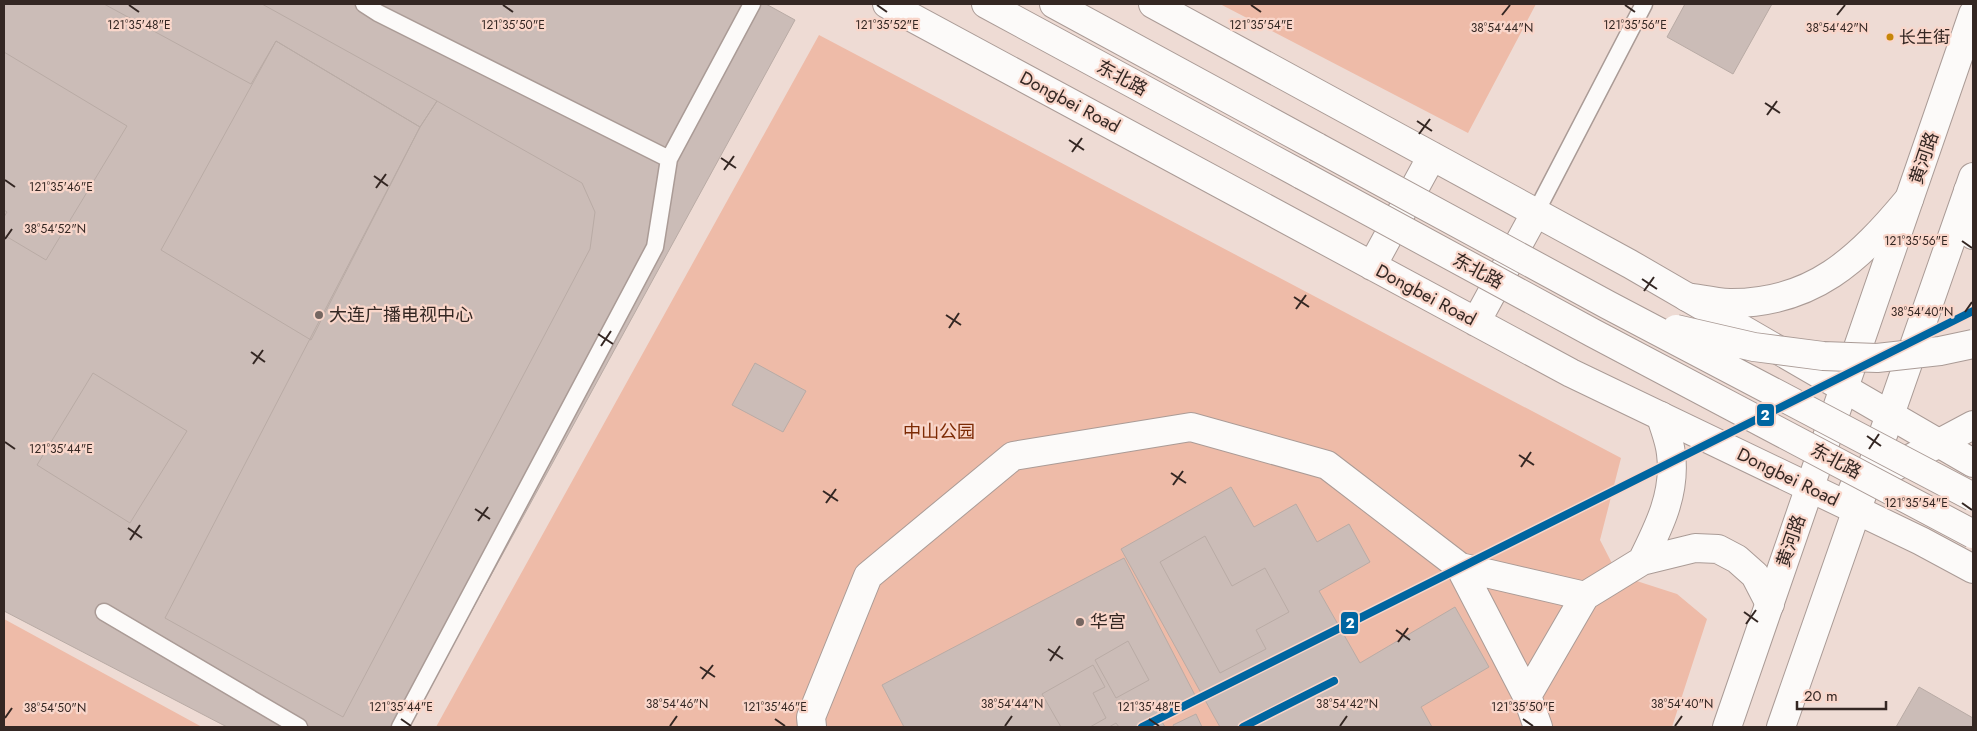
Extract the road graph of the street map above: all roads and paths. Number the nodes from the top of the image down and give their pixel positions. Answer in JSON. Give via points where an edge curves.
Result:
{"nodes":[{"id":1,"x":364,"y":4,"type":"edge"},
{"id":2,"x":752,"y":4,"type":"edge"},
{"id":3,"x":887,"y":4,"type":"edge"},
{"id":4,"x":986,"y":4,"type":"edge"},
{"id":5,"x":1054,"y":4,"type":"edge"},
{"id":6,"x":1153,"y":4,"type":"edge"},
{"id":7,"x":1644,"y":4,"type":"edge"},
{"id":8,"x":1973,"y":14,"type":"edge"},
{"id":9,"x":1432,"y":156,"type":"junction"},
{"id":10,"x":669,"y":160,"type":"junction"},
{"id":11,"x":1971,"y":184,"type":"edge"},
{"id":12,"x":1910,"y":198,"type":"junction"},
{"id":13,"x":1536,"y":212,"type":"junction"},
{"id":14,"x":1973,"y":235,"type":"edge"},
{"id":15,"x":1372,"y":266,"type":"junction"},
{"id":16,"x":1687,"y":298,"type":"junction"},
{"id":17,"x":1608,"y":305,"type":"junction"},
{"id":18,"x":1476,"y":322,"type":"junction"},
{"id":19,"x":1973,"y":344,"type":"edge"},
{"id":20,"x":1844,"y":388,"type":"junction"},
{"id":21,"x":1890,"y":415,"type":"junction"},
{"id":22,"x":1661,"y":416,"type":"junction"},
{"id":23,"x":1973,"y":425,"type":"edge"},
{"id":24,"x":1939,"y":443,"type":"junction"},
{"id":25,"x":1973,"y":463,"type":"edge"},
{"id":26,"x":1866,"y":482,"type":"junction"},
{"id":27,"x":1810,"y":488,"type":"junction"},
{"id":28,"x":1973,"y":497,"type":"edge"},
{"id":29,"x":1846,"y":505,"type":"junction"},
{"id":30,"x":1973,"y":534,"type":"edge"},
{"id":31,"x":1642,"y":561,"type":"junction"},
{"id":32,"x":1970,"y":561,"type":"edge"},
{"id":33,"x":1460,"y":567,"type":"junction"},
{"id":34,"x":1585,"y":596,"type":"junction"},
{"id":35,"x":1770,"y":604,"type":"junction"},
{"id":36,"x":104,"y":612,"type":"dead end"},
{"id":37,"x":1528,"y":696,"type":"junction"},
{"id":38,"x":299,"y":727,"type":"edge"},
{"id":39,"x":400,"y":727,"type":"edge"},
{"id":40,"x":812,"y":727,"type":"edge"},
{"id":41,"x":1538,"y":727,"type":"edge"},
{"id":42,"x":1727,"y":727,"type":"edge"},
{"id":43,"x":1781,"y":727,"type":"edge"}],
"edges":[{"from":1,"to":10,"type":"lane"},
{"from":2,"to":10,"type":"lane"},
{"from":3,"to":15,"type":"main road","name":"Dongbei Road"},
{"from":4,"to":30,"type":"main road","name":"东北路","bridge":true,"via":[[1592,333]]},
{"from":5,"to":17,"type":"main road","name":"东北路","bridge":true},
{"from":6,"to":9,"type":"main road"},
{"from":7,"to":13,"type":"lane"},
{"from":8,"to":12,"type":"main road","name":"黄河路"},
{"from":9,"to":13,"type":"main road"},
{"from":9,"to":15,"type":"main road"},
{"from":10,"to":39,"type":"lane","via":[[655,247]]},
{"from":11,"to":14,"type":"main road","via":[[1969,223]]},
{"from":11,"to":21,"type":"main road"},
{"from":12,"to":16,"type":"main road","via":[[1875,239],[1839,270],[1803,290],[1767,300],[1728,303]]},
{"from":12,"to":20,"type":"main road","name":"黄河路"},
{"from":13,"to":16,"type":"main road"},
{"from":13,"to":18,"type":"main road"},
{"from":15,"to":18,"type":"main road","name":"Dongbei Road"},
{"from":16,"to":20,"type":"main road"},
{"from":17,"to":19,"type":"main road","bridge":true,"via":[[1684,331],[1754,347],[1823,356],[1877,358]]},
{"from":17,"to":28,"type":"main road","name":"东北路","bridge":true},
{"from":18,"to":22,"type":"main road","name":"Dongbei Road"},
{"from":20,"to":21,"type":"main road"},
{"from":20,"to":27,"type":"main road","name":"黄河路"},
{"from":21,"to":24,"type":"main road"},
{"from":21,"to":26,"type":"main road"},
{"from":22,"to":27,"type":"main road","name":"Dongbei Road"},
{"from":22,"to":31,"type":"main road","via":[[1672,454],[1671,490],[1660,524]]},
{"from":23,"to":24,"type":"main road"},
{"from":24,"to":25,"type":"main road"},
{"from":24,"to":26,"type":"main road"},
{"from":26,"to":29,"type":"main road"},
{"from":27,"to":29,"type":"main road","name":"Dongbei Road"},
{"from":27,"to":35,"type":"main road","name":"黄河路"},
{"from":29,"to":32,"type":"main road","name":"Dongbei Road"},
{"from":29,"to":43,"type":"main road"},
{"from":31,"to":34,"type":"main road"},
{"from":31,"to":35,"type":"main road","via":[[1695,548],[1718,549],[1737,559],[1755,575]]},
{"from":33,"to":34,"type":"main road"},
{"from":33,"to":37,"type":"main road"},
{"from":33,"to":40,"type":"main road","via":[[1327,465],[1192,427],[1013,456],[868,576],[811,717]]},
{"from":34,"to":37,"type":"main road"},
{"from":35,"to":42,"type":"main road","name":"黄河路"},
{"from":36,"to":38,"type":"lane"},
{"from":37,"to":41,"type":"main road"}]}
